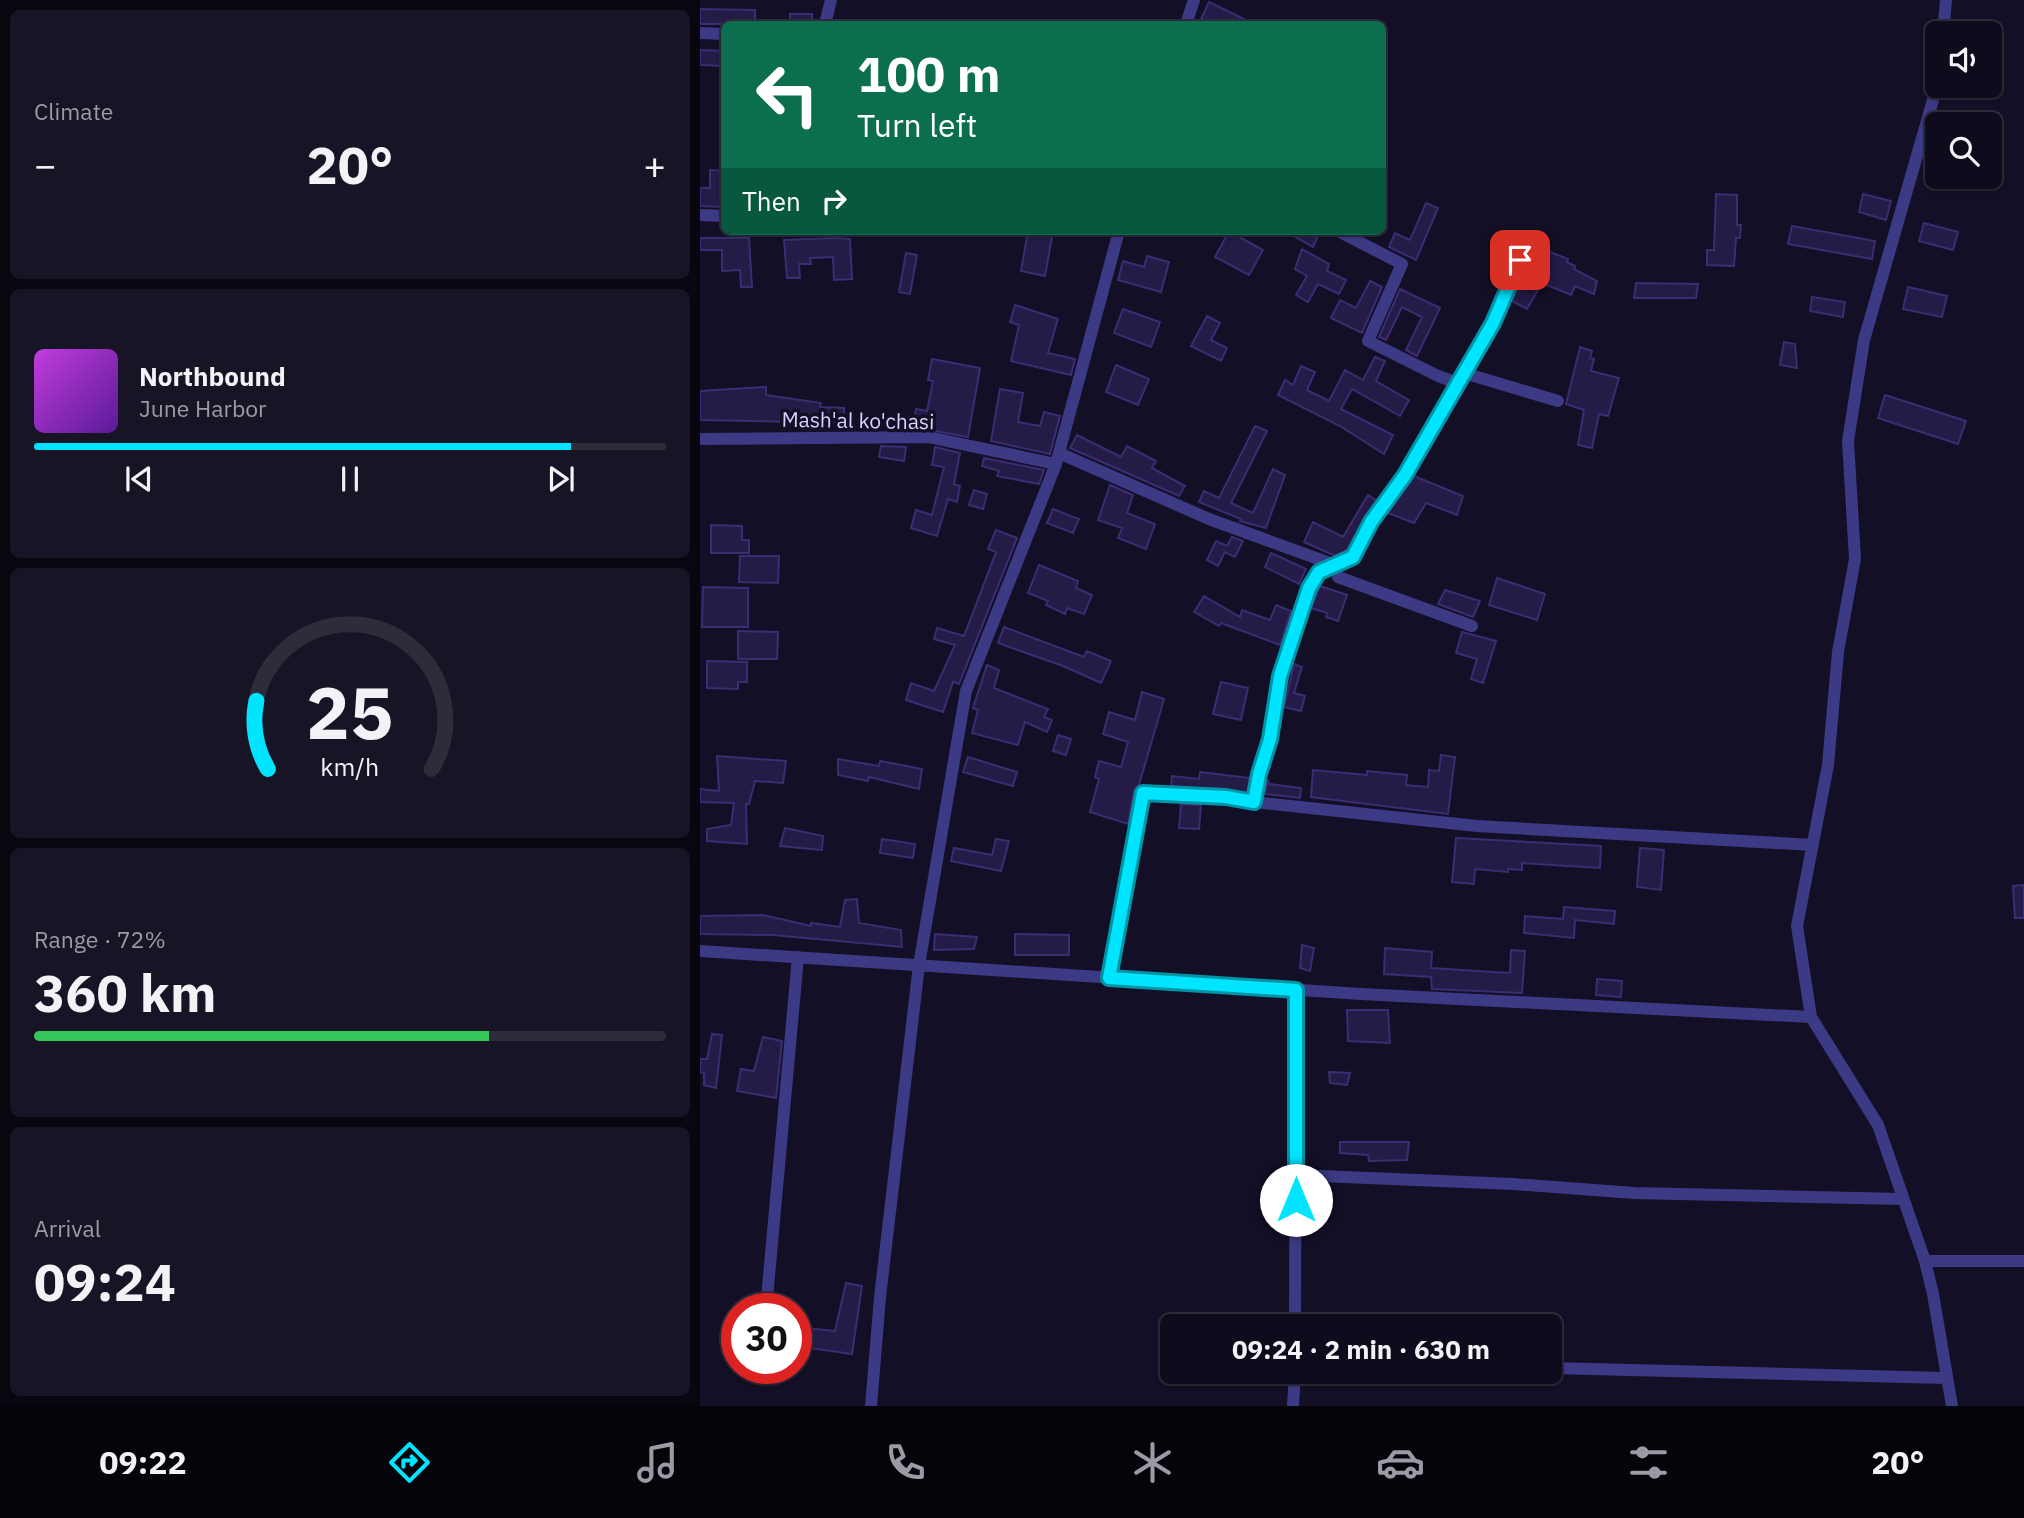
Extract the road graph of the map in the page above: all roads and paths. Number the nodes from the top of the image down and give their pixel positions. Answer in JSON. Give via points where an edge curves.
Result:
{"nodes":[{"id":1,"x":831,"y":0,"type":"edge"},
{"id":2,"x":1194,"y":0,"type":"edge"},
{"id":3,"x":1946,"y":0,"type":"edge"},
{"id":4,"x":826,"y":21,"type":"edge"},
{"id":5,"x":1187,"y":21,"type":"edge"},
{"id":6,"x":1944,"y":21,"type":"edge"},
{"id":7,"x":700,"y":33,"type":"edge"},
{"id":8,"x":721,"y":34,"type":"edge"},
{"id":9,"x":1934,"y":98,"type":"edge"},
{"id":10,"x":700,"y":215,"type":"edge"},
{"id":11,"x":721,"y":216,"type":"edge"},
{"id":12,"x":1118,"y":235,"type":"edge"},
{"id":13,"x":1346,"y":235,"type":"edge"},
{"id":14,"x":1520,"y":260,"type":"dead end"},
{"id":15,"x":1461,"y":378,"type":"junction"},
{"id":16,"x":1558,"y":401,"type":"dead end"},
{"id":17,"x":700,"y":439,"type":"edge"},
{"id":18,"x":1057,"y":458,"type":"junction"},
{"id":19,"x":1335,"y":565,"type":"junction"},
{"id":20,"x":1472,"y":626,"type":"dead end"},
{"id":21,"x":1254,"y":802,"type":"junction"},
{"id":22,"x":1813,"y":845,"type":"junction"},
{"id":23,"x":700,"y":951,"type":"edge"},
{"id":24,"x":798,"y":957,"type":"junction"},
{"id":25,"x":919,"y":965,"type":"junction"},
{"id":26,"x":1109,"y":978,"type":"junction"},
{"id":27,"x":1296,"y":990,"type":"junction"},
{"id":28,"x":1811,"y":1017,"type":"junction"},
{"id":29,"x":1296,"y":1175,"type":"junction"},
{"id":30,"x":1902,"y":1199,"type":"junction"},
{"id":31,"x":1925,"y":1261,"type":"junction"},
{"id":32,"x":2024,"y":1261,"type":"edge"},
{"id":33,"x":767,"y":1293,"type":"edge"},
{"id":34,"x":1295,"y":1314,"type":"edge"},
{"id":35,"x":1562,"y":1368,"type":"edge"},
{"id":36,"x":1947,"y":1378,"type":"junction"},
{"id":37,"x":1294,"y":1384,"type":"edge"},
{"id":38,"x":871,"y":1406,"type":"edge"},
{"id":39,"x":1293,"y":1406,"type":"edge"},
{"id":40,"x":1952,"y":1406,"type":"edge"}],
"edges":[{"from":1,"to":4,"type":"street"},
{"from":2,"to":5,"type":"street"},
{"from":3,"to":6,"type":"street"},
{"from":7,"to":8,"type":"street"},
{"from":9,"to":22,"type":"street","via":[[1864,340],[1848,441],[1855,559]]},
{"from":10,"to":11,"type":"street"},
{"from":12,"to":18,"type":"street"},
{"from":13,"to":15,"type":"street","via":[[1402,264],[1368,341],[1438,376]]},
{"from":14,"to":15,"type":"street","via":[[1493,323]]},
{"from":15,"to":16,"type":"street"},
{"from":15,"to":19,"type":"street","via":[[1353,557]]},
{"from":17,"to":18,"type":"street","name":"Mash'al ko'chasi","via":[[928,438]]},
{"from":18,"to":19,"type":"street","name":"Mash'al ko'chasi"},
{"from":18,"to":25,"type":"street","via":[[966,691]]},
{"from":19,"to":20,"type":"street","name":"Mash'al ko'chasi","via":[[1338,577]]},
{"from":19,"to":21,"type":"street","via":[[1319,572],[1309,588],[1290,640]]},
{"from":21,"to":22,"type":"street","via":[[1477,826]]},
{"from":21,"to":26,"type":"street","via":[[1143,793]]},
{"from":22,"to":28,"type":"street","via":[[1797,926]]},
{"from":23,"to":24,"type":"street"},
{"from":24,"to":25,"type":"street"},
{"from":24,"to":33,"type":"street"},
{"from":25,"to":26,"type":"street"},
{"from":25,"to":38,"type":"street"},
{"from":26,"to":27,"type":"street"},
{"from":27,"to":28,"type":"street"},
{"from":27,"to":29,"type":"street"},
{"from":28,"to":30,"type":"street","via":[[1878,1125]]},
{"from":29,"to":30,"type":"street","via":[[1634,1193]]},
{"from":29,"to":34,"type":"street"},
{"from":30,"to":31,"type":"street"},
{"from":31,"to":32,"type":"street"},
{"from":31,"to":36,"type":"street"},
{"from":35,"to":36,"type":"street"},
{"from":36,"to":40,"type":"street"},
{"from":37,"to":39,"type":"street"}]}
